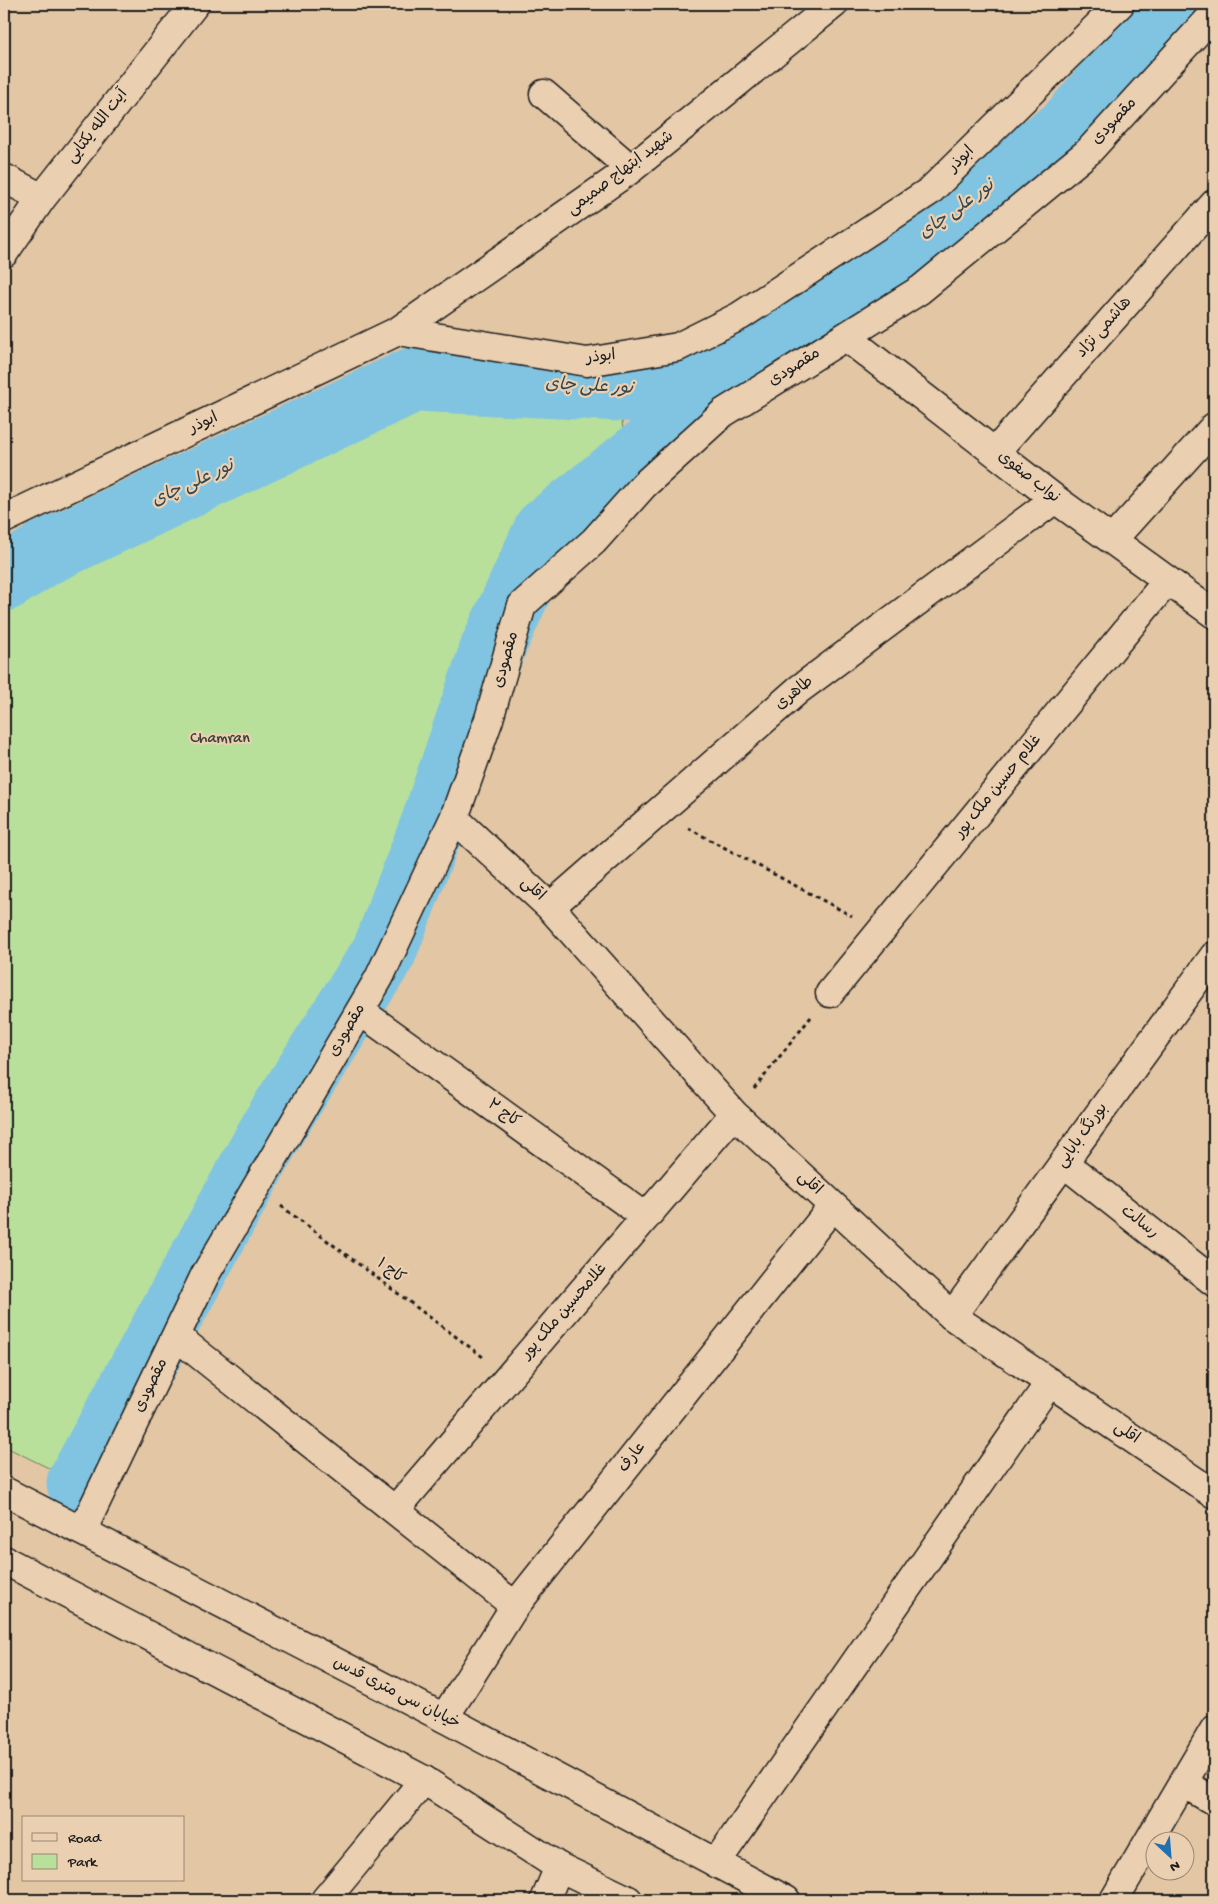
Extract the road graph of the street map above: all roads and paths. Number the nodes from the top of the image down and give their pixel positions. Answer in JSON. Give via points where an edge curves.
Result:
{"nodes":[{"id":1,"x":195,"y":4,"type":"edge"},
{"id":2,"x":834,"y":4,"type":"edge"},
{"id":3,"x":1120,"y":4,"type":"edge"},
{"id":4,"x":1214,"y":14,"type":"edge"},
{"id":5,"x":544,"y":94,"type":"dead end"},
{"id":6,"x":631,"y":169,"type":"junction"},
{"id":7,"x":4,"y":178,"type":"edge"},
{"id":8,"x":42,"y":198,"type":"junction"},
{"id":9,"x":1214,"y":204,"type":"edge"},
{"id":10,"x":4,"y":252,"type":"edge"},
{"id":11,"x":398,"y":332,"type":"junction"},
{"id":12,"x":846,"y":337,"type":"junction"},
{"id":13,"x":1214,"y":427,"type":"edge"},
{"id":14,"x":995,"y":452,"type":"junction"},
{"id":15,"x":1055,"y":499,"type":"junction"},
{"id":16,"x":4,"y":519,"type":"edge"},
{"id":17,"x":1113,"y":539,"type":"junction"},
{"id":18,"x":1167,"y":582,"type":"junction"},
{"id":19,"x":1214,"y":614,"type":"edge"},
{"id":20,"x":659,"y":812,"type":"junction"},
{"id":21,"x":454,"y":818,"type":"junction"},
{"id":22,"x":550,"y":907,"type":"junction"},
{"id":23,"x":881,"y":931,"type":"junction"},
{"id":24,"x":1214,"y":956,"type":"edge"},
{"id":25,"x":830,"y":993,"type":"joint"},
{"id":26,"x":360,"y":1011,"type":"junction"},
{"id":27,"x":734,"y":1114,"type":"junction"},
{"id":28,"x":1064,"y":1163,"type":"junction"},
{"id":29,"x":256,"y":1188,"type":"junction"},
{"id":30,"x":833,"y":1206,"type":"junction"},
{"id":31,"x":646,"y":1217,"type":"junction"},
{"id":32,"x":1214,"y":1282,"type":"edge"},
{"id":33,"x":952,"y":1316,"type":"junction"},
{"id":34,"x":176,"y":1336,"type":"junction"},
{"id":35,"x":509,"y":1376,"type":"junction"},
{"id":36,"x":1050,"y":1382,"type":"junction"},
{"id":37,"x":4,"y":1490,"type":"edge"},
{"id":38,"x":1214,"y":1494,"type":"edge"},
{"id":39,"x":395,"y":1510,"type":"junction"},
{"id":40,"x":82,"y":1531,"type":"junction"},
{"id":41,"x":4,"y":1560,"type":"edge"},
{"id":42,"x":515,"y":1606,"type":"junction"},
{"id":43,"x":444,"y":1718,"type":"junction"},
{"id":44,"x":1214,"y":1730,"type":"edge"},
{"id":45,"x":424,"y":1780,"type":"junction"},
{"id":46,"x":1183,"y":1783,"type":"junction"},
{"id":47,"x":1214,"y":1801,"type":"edge"},
{"id":48,"x":716,"y":1863,"type":"junction"},
{"id":49,"x":559,"y":1867,"type":"junction"},
{"id":50,"x":325,"y":1900,"type":"edge"},
{"id":51,"x":545,"y":1900,"type":"edge"},
{"id":52,"x":628,"y":1900,"type":"edge"},
{"id":53,"x":786,"y":1900,"type":"edge"},
{"id":54,"x":1114,"y":1900,"type":"edge"}],
"edges":[{"from":1,"to":8,"type":"street","name":"آیت الله یکتایی"},
{"from":2,"to":6,"type":"street","name":"شهید ابتهاج صمیمی"},
{"from":3,"to":11,"type":"street","name":"ابوذر","via":[[930,191],[740,316],[678,347],[587,362]]},
{"from":4,"to":12,"type":"street","name":"مقصودی","via":[[1088,152],[920,290]]},
{"from":5,"to":6,"type":"street"},
{"from":6,"to":11,"type":"street","name":"شهید ابتهاج صمیمی"},
{"from":7,"to":8,"type":"street"},
{"from":8,"to":10,"type":"street","name":"آیت الله یکتایی"},
{"from":9,"to":14,"type":"street","name":"هاشمی نژاد"},
{"from":11,"to":16,"type":"street","name":"ابوذر"},
{"from":12,"to":14,"type":"street","name":"نواب صفوی"},
{"from":12,"to":21,"type":"street","name":"مقصودی","via":[[723,413],[644,485],[594,541],[522,605],[489,719]]},
{"from":13,"to":17,"type":"street"},
{"from":14,"to":15,"type":"street","name":"نواب صفوی"},
{"from":15,"to":17,"type":"street","name":"نواب صفوی"},
{"from":15,"to":20,"type":"street","name":"طاهری","via":[[798,690]]},
{"from":17,"to":18,"type":"street","name":"نواب صفوی"},
{"from":18,"to":19,"type":"street","name":"نواب صفوی"},
{"from":18,"to":23,"type":"street","name":"غلام حسین ملک پور"},
{"from":20,"to":22,"type":"street","name":"طاهری"},
{"from":20,"to":23,"type":"path"},
{"from":21,"to":22,"type":"street","name":"اقلی"},
{"from":21,"to":26,"type":"street","name":"مقصودی","via":[[379,978]]},
{"from":22,"to":27,"type":"street","name":"اقلی"},
{"from":23,"to":25,"type":"street","name":"غلام حسین ملک پور"},
{"from":24,"to":28,"type":"street","name":"بورنگ بابایی"},
{"from":25,"to":27,"type":"path"},
{"from":26,"to":29,"type":"street","name":"مقصودی"},
{"from":26,"to":31,"type":"street","name":"کاج ۲"},
{"from":27,"to":30,"type":"street","name":"اقلی"},
{"from":27,"to":31,"type":"street","name":"غلامحسین ملک پور"},
{"from":28,"to":32,"type":"street","name":"رسالت"},
{"from":28,"to":33,"type":"street","name":"بورنگ بابایی"},
{"from":29,"to":34,"type":"street","name":"مقصودی","via":[[205,1275]]},
{"from":29,"to":35,"type":"path","name":"کاج ۱"},
{"from":30,"to":33,"type":"street","name":"اقلی"},
{"from":30,"to":42,"type":"street","name":"عارف"},
{"from":31,"to":35,"type":"street","name":"غلامحسین ملک پور"},
{"from":33,"to":36,"type":"street","name":"اقلی"},
{"from":34,"to":39,"type":"street"},
{"from":34,"to":40,"type":"street","name":"مقصودی"},
{"from":35,"to":39,"type":"street","name":"غلامحسین ملک پور"},
{"from":36,"to":38,"type":"street","name":"اقلی"},
{"from":36,"to":48,"type":"street"},
{"from":37,"to":40,"type":"street","name":"خیابان سی متری قدس"},
{"from":39,"to":42,"type":"street"},
{"from":40,"to":43,"type":"street","name":"خیابان سی متری قدس"},
{"from":41,"to":45,"type":"street"},
{"from":42,"to":43,"type":"street","name":"عارف"},
{"from":43,"to":48,"type":"street","name":"خیابان سی متری قدس"},
{"from":44,"to":46,"type":"street"},
{"from":45,"to":49,"type":"street"},
{"from":45,"to":50,"type":"street"},
{"from":46,"to":47,"type":"street"},
{"from":46,"to":54,"type":"street"},
{"from":48,"to":53,"type":"street","name":"خیابان سی متری قدس"},
{"from":49,"to":51,"type":"street"},
{"from":49,"to":52,"type":"street"}]}
